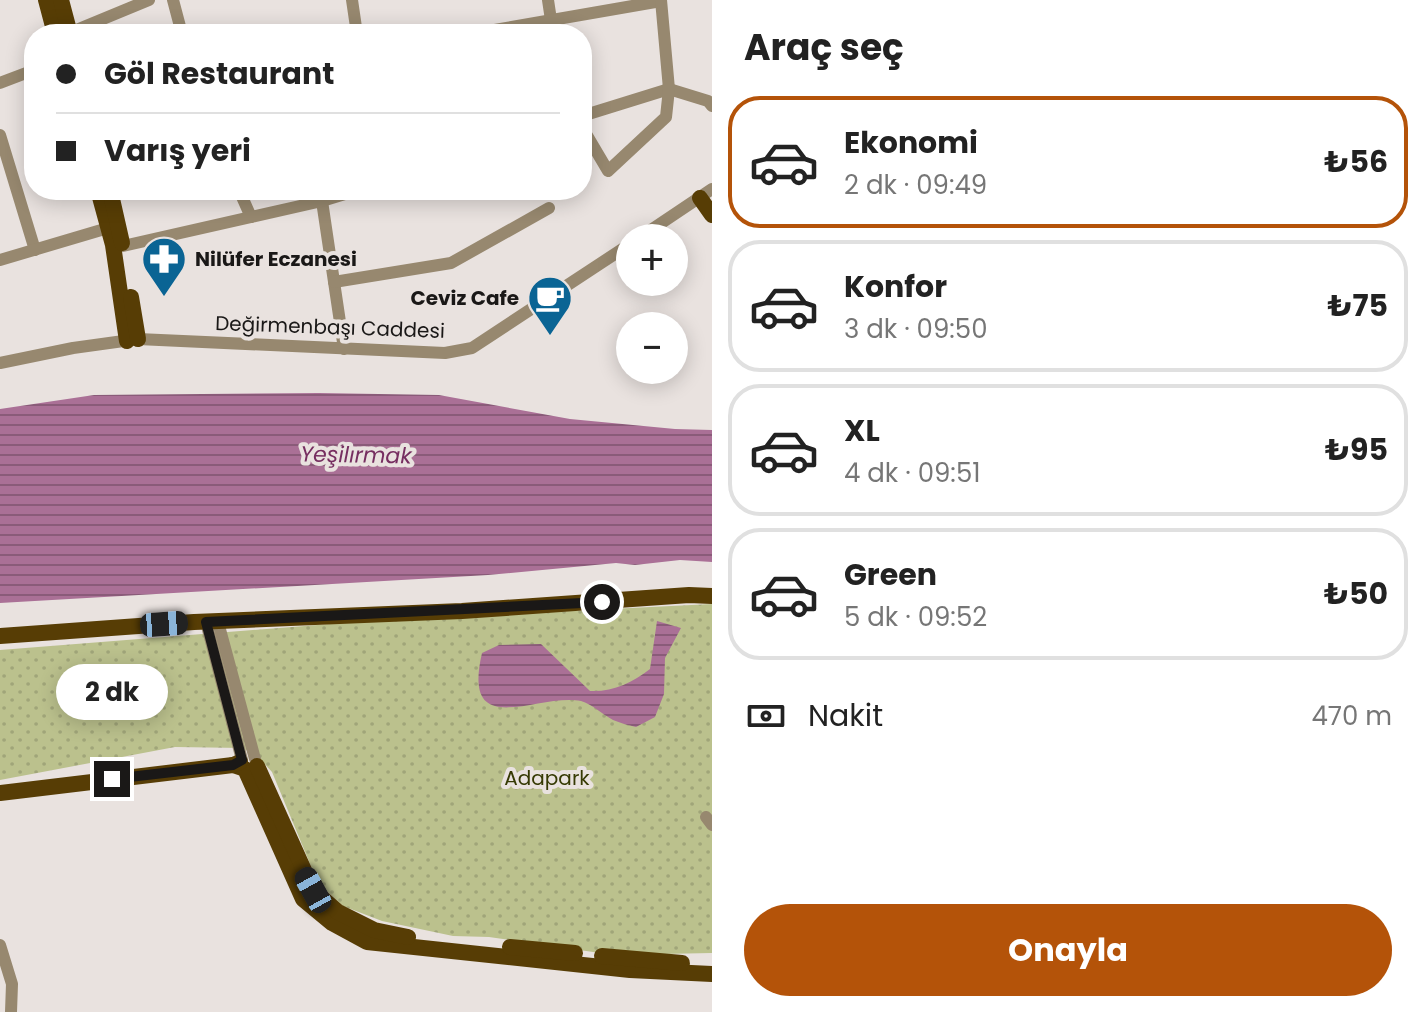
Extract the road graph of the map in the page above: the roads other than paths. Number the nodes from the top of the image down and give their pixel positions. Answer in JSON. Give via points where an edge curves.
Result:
{"nodes":[{"id":1,"x":46,"y":0,"type":"edge"},
{"id":2,"x":61,"y":0,"type":"edge"},
{"id":3,"x":149,"y":0,"type":"edge"},
{"id":4,"x":173,"y":0,"type":"edge"},
{"id":5,"x":352,"y":0,"type":"edge"},
{"id":6,"x":548,"y":0,"type":"edge"},
{"id":7,"x":661,"y":0,"type":"edge"},
{"id":8,"x":59,"y":24,"type":"edge"},
{"id":9,"x":64,"y":24,"type":"edge"},
{"id":10,"x":90,"y":24,"type":"edge"},
{"id":11,"x":179,"y":24,"type":"edge"},
{"id":12,"x":356,"y":24,"type":"edge"},
{"id":13,"x":548,"y":24,"type":"edge"},
{"id":14,"x":553,"y":24,"type":"edge"},
{"id":15,"x":24,"y":74,"type":"edge"},
{"id":16,"x":0,"y":83,"type":"edge"},
{"id":17,"x":669,"y":89,"type":"junction"},
{"id":18,"x":712,"y":106,"type":"edge"},
{"id":19,"x":592,"y":113,"type":"edge"},
{"id":20,"x":0,"y":135,"type":"edge"},
{"id":21,"x":592,"y":144,"type":"edge"},
{"id":22,"x":5,"y":172,"type":"edge"},
{"id":23,"x":706,"y":194,"type":"edge"},
{"id":24,"x":101,"y":200,"type":"edge"},
{"id":25,"x":112,"y":200,"type":"edge"},
{"id":26,"x":243,"y":200,"type":"edge"},
{"id":27,"x":325,"y":200,"type":"edge"},
{"id":28,"x":322,"y":201,"type":"junction"},
{"id":29,"x":549,"y":208,"type":"dead end"},
{"id":30,"x":712,"y":215,"type":"edge"},
{"id":31,"x":251,"y":217,"type":"junction"},
{"id":32,"x":660,"y":224,"type":"edge"},
{"id":33,"x":108,"y":228,"type":"junction"},
{"id":34,"x":123,"y":246,"type":"junction"},
{"id":35,"x":35,"y":250,"type":"junction"},
{"id":36,"x":616,"y":253,"type":"edge"},
{"id":37,"x":0,"y":260,"type":"edge"},
{"id":38,"x":334,"y":282,"type":"junction"},
{"id":39,"x":132,"y":340,"type":"junction"},
{"id":40,"x":344,"y":349,"type":"junction"},
{"id":41,"x":0,"y":363,"type":"edge"},
{"id":42,"x":712,"y":596,"type":"edge"},
{"id":43,"x":212,"y":622,"type":"junction"},
{"id":44,"x":0,"y":636,"type":"edge"},
{"id":45,"x":246,"y":764,"type":"junction"},
{"id":46,"x":0,"y":793,"type":"edge"},
{"id":47,"x":0,"y":945,"type":"edge"},
{"id":48,"x":712,"y":964,"type":"edge"},
{"id":49,"x":637,"y":965,"type":"junction"},
{"id":50,"x":712,"y":974,"type":"edge"},
{"id":51,"x":11,"y":1012,"type":"edge"}],
"edges":[{"from":1,"to":8,"type":"main road"},
{"from":2,"to":9,"type":"main road"},
{"from":3,"to":10,"type":"street"},
{"from":4,"to":11,"type":"street"},
{"from":5,"to":12,"type":"street"},
{"from":6,"to":13,"type":"street"},
{"from":7,"to":14,"type":"street"},
{"from":7,"to":17,"type":"street"},
{"from":15,"to":16,"type":"street"},
{"from":17,"to":18,"type":"street"},
{"from":17,"to":19,"type":"street"},
{"from":17,"to":21,"type":"street","via":[[666,117],[608,171]]},
{"from":20,"to":22,"type":"street"},
{"from":22,"to":35,"type":"street"},
{"from":23,"to":30,"type":"main road"},
{"from":23,"to":32,"type":"street"},
{"from":24,"to":33,"type":"main road"},
{"from":25,"to":34,"type":"main road"},
{"from":26,"to":31,"type":"street"},
{"from":27,"to":28,"type":"street"},
{"from":28,"to":31,"type":"street"},
{"from":28,"to":38,"type":"street"},
{"from":29,"to":38,"type":"street","via":[[451,263]]},
{"from":31,"to":34,"type":"street"},
{"from":33,"to":35,"type":"street"},
{"from":33,"to":39,"type":"main road"},
{"from":34,"to":39,"type":"main road"},
{"from":35,"to":37,"type":"street"},
{"from":36,"to":40,"type":"street","name":"Değirmenbaşı Caddesi","via":[[472,348],[445,353]]},
{"from":38,"to":40,"type":"street"},
{"from":39,"to":40,"type":"street","name":"Değirmenbaşı Caddesi"},
{"from":39,"to":41,"type":"street","name":"Değirmenbaşı Caddesi"},
{"from":42,"to":43,"type":"main road"},
{"from":43,"to":44,"type":"main road"},
{"from":43,"to":45,"type":"street"},
{"from":45,"to":46,"type":"main road"},
{"from":45,"to":49,"type":"main road","via":[[313,890],[338,912],[374,930],[430,942],[533,949]]},
{"from":47,"to":51,"type":"street","via":[[12,984]]},
{"from":48,"to":49,"type":"main road"},
{"from":49,"to":50,"type":"main road"}]}
